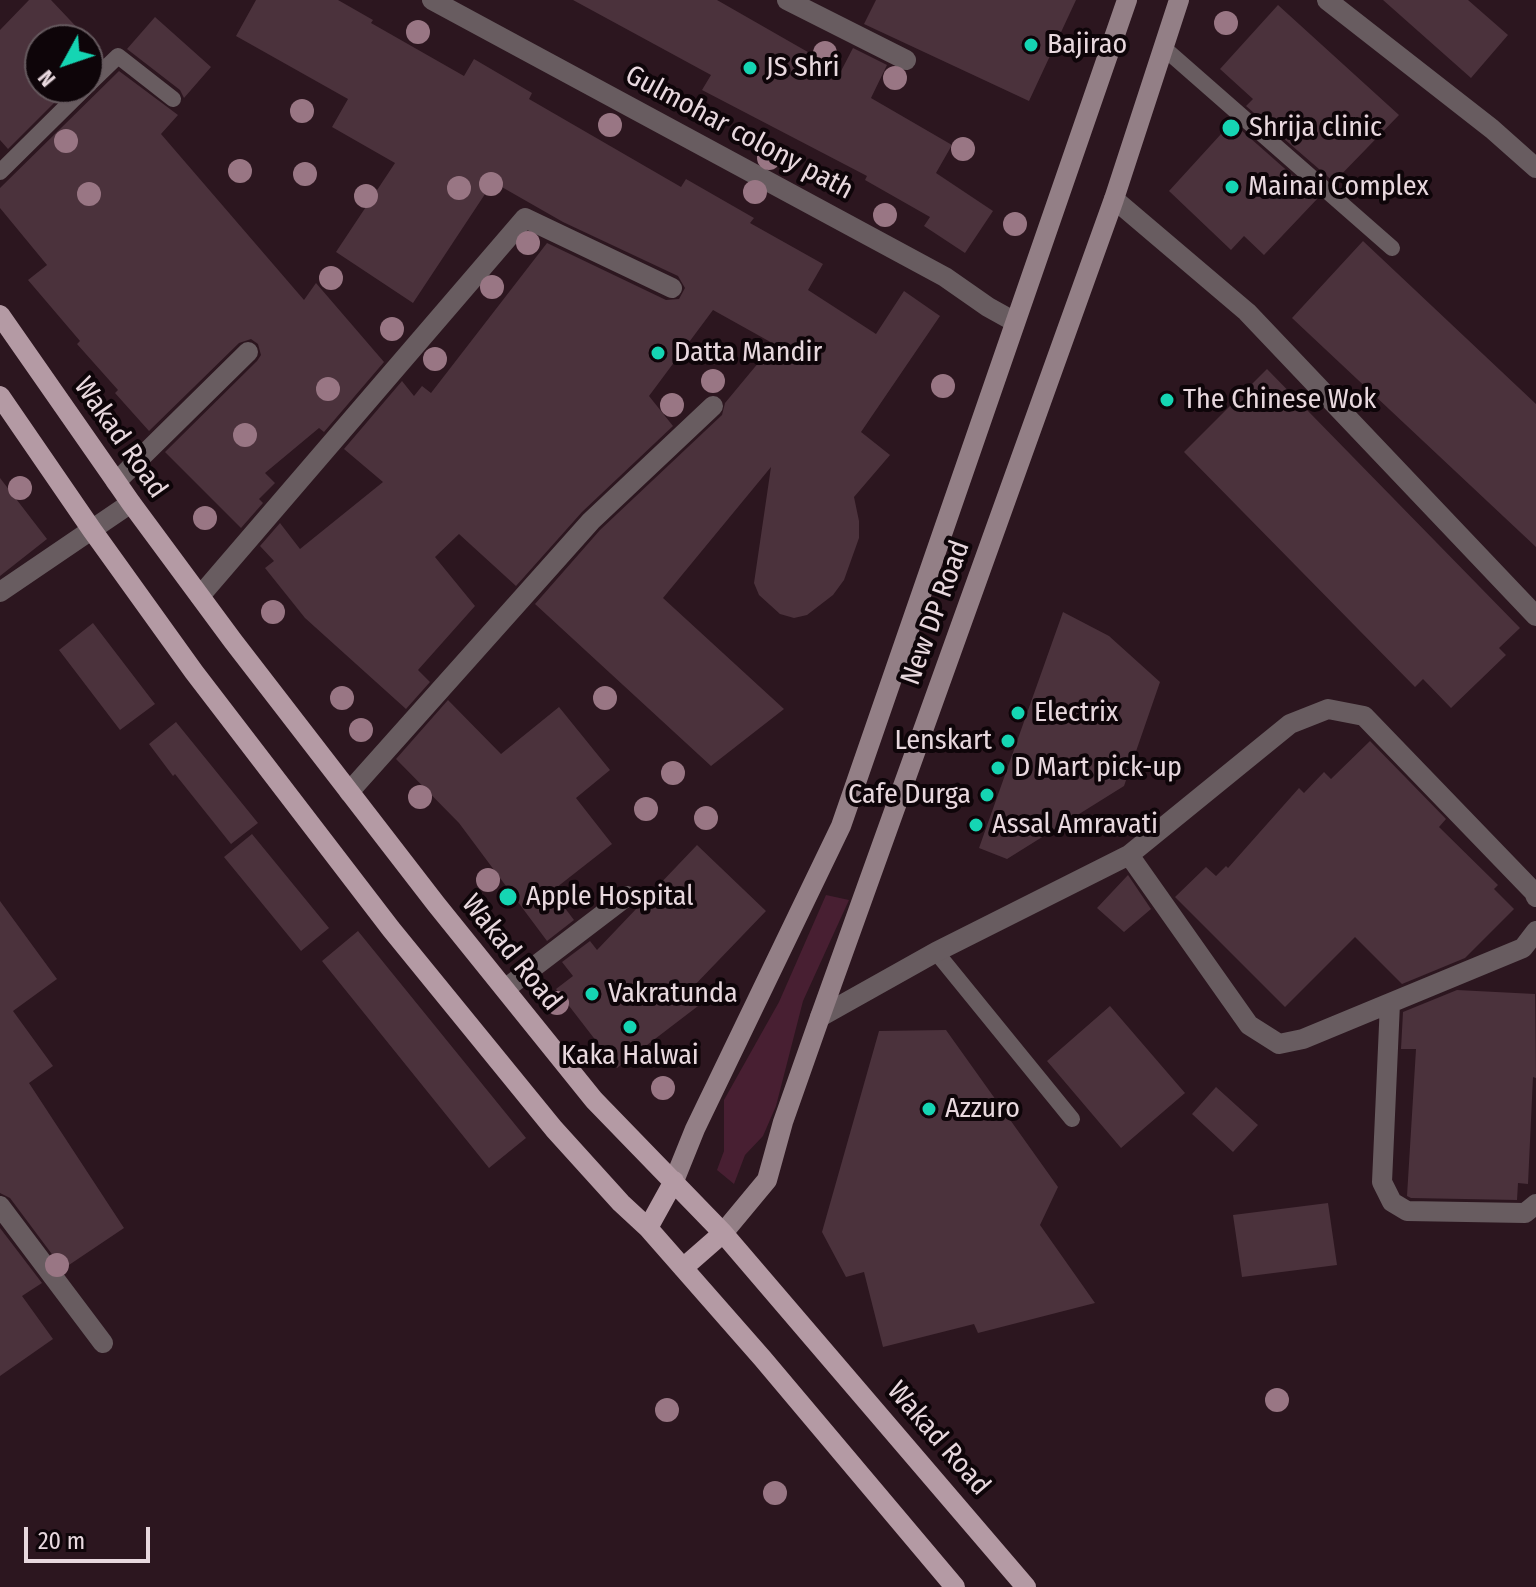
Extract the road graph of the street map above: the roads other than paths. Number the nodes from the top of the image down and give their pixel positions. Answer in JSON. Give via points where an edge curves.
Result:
{"nodes":[{"id":1,"x":432,"y":0,"type":"edge"},
{"id":2,"x":787,"y":0,"type":"edge"},
{"id":3,"x":1179,"y":0,"type":"edge"},
{"id":4,"x":1327,"y":0,"type":"edge"},
{"id":5,"x":1123,"y":2,"type":"edge"},
{"id":6,"x":460,"y":7,"type":"edge"},
{"id":7,"x":1165,"y":49,"type":"junction"},
{"id":8,"x":906,"y":60,"type":"dead end"},
{"id":9,"x":104,"y":69,"type":"edge"},
{"id":10,"x":173,"y":99,"type":"dead end"},
{"id":11,"x":68,"y":104,"type":"edge"},
{"id":12,"x":1536,"y":168,"type":"edge"},
{"id":13,"x":0,"y":172,"type":"edge"},
{"id":14,"x":1114,"y":199,"type":"junction"},
{"id":15,"x":1392,"y":248,"type":"dead end"},
{"id":16,"x":672,"y":288,"type":"dead end"},
{"id":17,"x":0,"y":315,"type":"edge"},
{"id":18,"x":1015,"y":322,"type":"junction"},
{"id":19,"x":248,"y":352,"type":"dead end"},
{"id":20,"x":0,"y":396,"type":"edge"},
{"id":21,"x":713,"y":406,"type":"dead end"},
{"id":22,"x":116,"y":482,"type":"junction"},
{"id":23,"x":131,"y":503,"type":"junction"},
{"id":24,"x":92,"y":530,"type":"junction"},
{"id":25,"x":0,"y":592,"type":"edge"},
{"id":26,"x":200,"y":596,"type":"junction"},
{"id":27,"x":1536,"y":616,"type":"edge"},
{"id":28,"x":349,"y":792,"type":"junction"},
{"id":29,"x":1129,"y":855,"type":"junction"},
{"id":30,"x":627,"y":896,"type":"dead end"},
{"id":31,"x":1536,"y":897,"type":"edge"},
{"id":32,"x":1536,"y":931,"type":"edge"},
{"id":33,"x":936,"y":952,"type":"junction"},
{"id":34,"x":505,"y":989,"type":"junction"},
{"id":35,"x":1390,"y":1003,"type":"junction"},
{"id":36,"x":820,"y":1017,"type":"junction"},
{"id":37,"x":1072,"y":1119,"type":"dead end"},
{"id":38,"x":674,"y":1181,"type":"junction"},
{"id":39,"x":1536,"y":1204,"type":"edge"},
{"id":40,"x":0,"y":1206,"type":"edge"},
{"id":41,"x":648,"y":1228,"type":"junction"},
{"id":42,"x":723,"y":1233,"type":"junction"},
{"id":43,"x":683,"y":1268,"type":"junction"},
{"id":44,"x":103,"y":1343,"type":"dead end"},
{"id":45,"x":955,"y":1587,"type":"edge"},
{"id":46,"x":1026,"y":1587,"type":"edge"}],
"edges":[{"from":1,"to":6,"type":"street","name":"Gulmohar colony path"},
{"from":2,"to":8,"type":"street"},
{"from":3,"to":7,"type":"main road","name":"New DP Road"},
{"from":4,"to":12,"type":"street"},
{"from":5,"to":18,"type":"main road","name":"New DP Road"},
{"from":6,"to":18,"type":"street","name":"Gulmohar colony path","via":[[945,277]]},
{"from":7,"to":14,"type":"main road","name":"New DP Road"},
{"from":7,"to":15,"type":"lane"},
{"from":9,"to":10,"type":"lane","via":[[118,56]]},
{"from":11,"to":13,"type":"lane"},
{"from":14,"to":27,"type":"street","via":[[1247,312]]},
{"from":14,"to":36,"type":"main road","name":"New DP Road"},
{"from":16,"to":26,"type":"street","via":[[525,218]]},
{"from":17,"to":22,"type":"main road","name":"Wakad Road"},
{"from":18,"to":38,"type":"main road","name":"New DP Road","via":[[841,826]]},
{"from":19,"to":22,"type":"street"},
{"from":20,"to":24,"type":"main road"},
{"from":21,"to":28,"type":"street","via":[[591,521]]},
{"from":22,"to":23,"type":"main road","name":"Wakad Road"},
{"from":23,"to":24,"type":"street"},
{"from":23,"to":26,"type":"main road","name":"Wakad Road"},
{"from":24,"to":25,"type":"street"},
{"from":24,"to":41,"type":"main road","via":[[391,929],[554,1129]]},
{"from":26,"to":28,"type":"main road","name":"Wakad Road"},
{"from":28,"to":34,"type":"main road","name":"Wakad Road"},
{"from":29,"to":31,"type":"street","via":[[1290,724],[1328,709],[1364,716]]},
{"from":29,"to":33,"type":"street"},
{"from":29,"to":35,"type":"street","via":[[1249,1025],[1279,1044]]},
{"from":30,"to":34,"type":"street"},
{"from":32,"to":35,"type":"street","via":[[1523,948]]},
{"from":33,"to":36,"type":"street"},
{"from":33,"to":37,"type":"lane"},
{"from":34,"to":38,"type":"main road","name":"Wakad Road","via":[[594,1100]]},
{"from":35,"to":39,"type":"street","via":[[1382,1182],[1392,1202],[1407,1211],[1525,1213]]},
{"from":36,"to":42,"type":"main road","name":"New DP Road","via":[[767,1180]]},
{"from":38,"to":41,"type":"main road"},
{"from":38,"to":42,"type":"main road","name":"Wakad Road"},
{"from":40,"to":44,"type":"street"},
{"from":41,"to":43,"type":"main road"},
{"from":42,"to":43,"type":"main road"},
{"from":42,"to":46,"type":"main road","name":"Wakad Road"},
{"from":43,"to":45,"type":"main road"}]}
